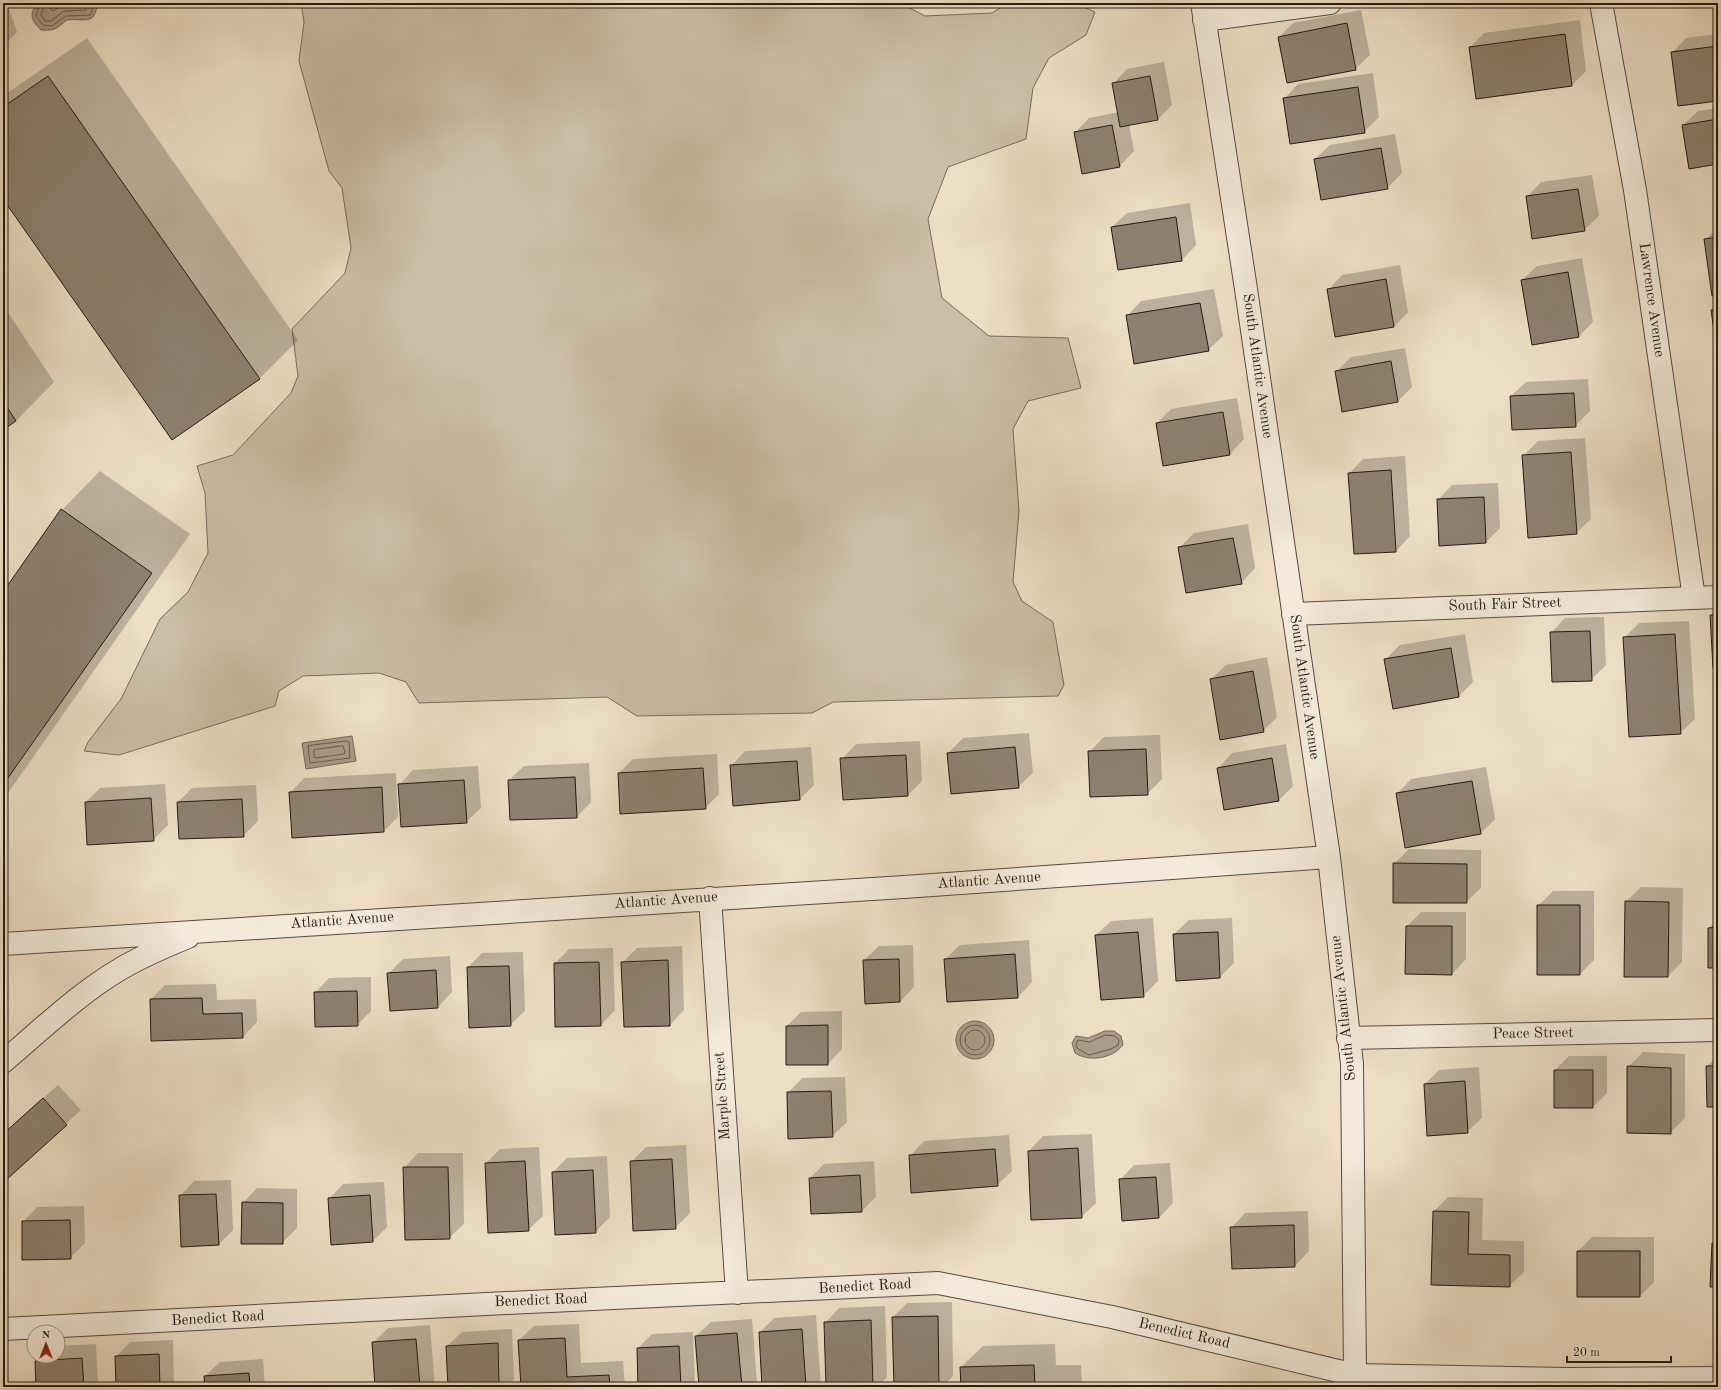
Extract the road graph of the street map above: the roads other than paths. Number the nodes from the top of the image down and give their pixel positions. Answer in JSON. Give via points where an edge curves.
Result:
{"nodes":[{"id":1,"x":1330,"y":3,"type":"edge"},
{"id":2,"x":1601,"y":3,"type":"edge"},
{"id":3,"x":1203,"y":11,"type":"edge"},
{"id":4,"x":1718,"y":597,"type":"edge"},
{"id":5,"x":1694,"y":598,"type":"junction"},
{"id":6,"x":1293,"y":614,"type":"junction"},
{"id":7,"x":1329,"y":857,"type":"junction"},
{"id":8,"x":710,"y":898,"type":"junction"},
{"id":9,"x":210,"y":929,"type":"junction"},
{"id":10,"x":3,"y":944,"type":"edge"},
{"id":11,"x":1718,"y":1030,"type":"edge"},
{"id":12,"x":1348,"y":1038,"type":"junction"},
{"id":13,"x":3,"y":1062,"type":"edge"},
{"id":14,"x":737,"y":1293,"type":"junction"},
{"id":15,"x":3,"y":1329,"type":"edge"},
{"id":16,"x":1355,"y":1375,"type":"junction"},
{"id":17,"x":1718,"y":1378,"type":"edge"}],
"edges":[{"from":1,"to":3,"type":"street"},
{"from":2,"to":5,"type":"street","name":"Lawrence Avenue","via":[[1635,190]]},
{"from":3,"to":6,"type":"street","name":"South Atlantic Avenue"},
{"from":4,"to":5,"type":"street","name":"South Fair Street"},
{"from":5,"to":6,"type":"street","name":"South Fair Street"},
{"from":6,"to":7,"type":"street","name":"South Atlantic Avenue"},
{"from":7,"to":8,"type":"street","name":"Atlantic Avenue"},
{"from":7,"to":12,"type":"street","name":"South Atlantic Avenue"},
{"from":8,"to":9,"type":"street","name":"Atlantic Avenue"},
{"from":8,"to":14,"type":"street","name":"Marple Street"},
{"from":9,"to":10,"type":"street","name":"Atlantic Avenue"},
{"from":9,"to":13,"type":"street","via":[[121,968],[72,1004]]},
{"from":11,"to":12,"type":"street","name":"Peace Street"},
{"from":12,"to":16,"type":"street","name":"South Atlantic Avenue","via":[[1352,1064]]},
{"from":14,"to":15,"type":"street","name":"Benedict Road"},
{"from":14,"to":16,"type":"street","name":"Benedict Road","via":[[938,1283],[1112,1317]]},
{"from":16,"to":17,"type":"street","name":"Benedict Road","via":[[1569,1379]]}]}
